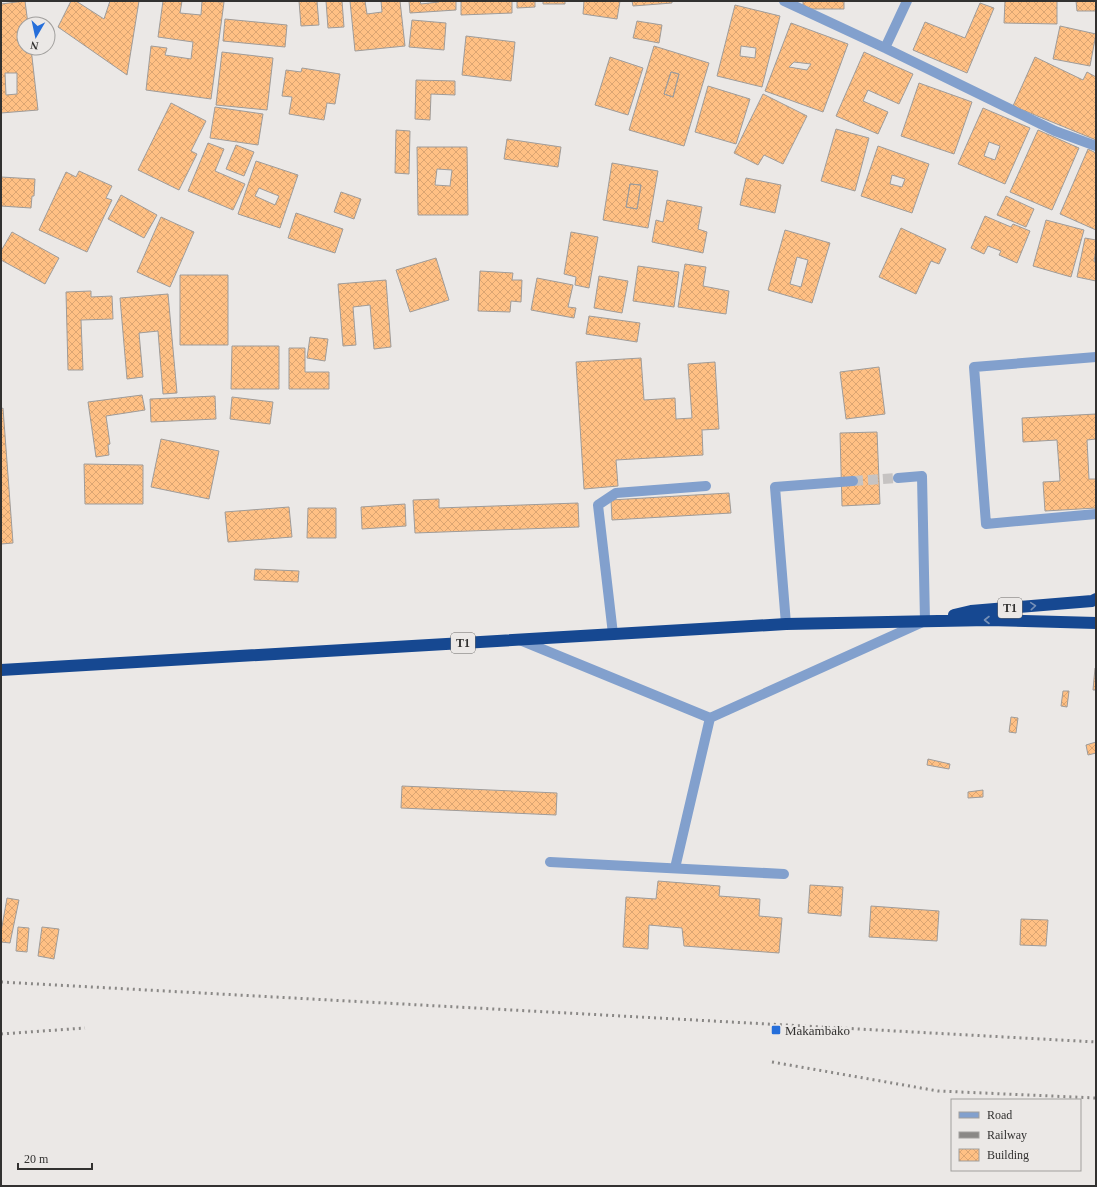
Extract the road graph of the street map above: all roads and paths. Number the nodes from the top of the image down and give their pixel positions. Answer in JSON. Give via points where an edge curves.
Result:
{"nodes":[{"id":1,"x":784,"y":1,"type":"edge"},
{"id":2,"x":906,"y":1,"type":"edge"},
{"id":3,"x":885,"y":48,"type":"junction"},
{"id":4,"x":1096,"y":146,"type":"edge"},
{"id":5,"x":1096,"y":357,"type":"edge"},
{"id":6,"x":898,"y":478,"type":"tunnel mouth"},
{"id":7,"x":853,"y":481,"type":"tunnel mouth"},
{"id":8,"x":706,"y":486,"type":"dead end"},
{"id":9,"x":1096,"y":514,"type":"edge"},
{"id":10,"x":1096,"y":599,"type":"edge"},
{"id":11,"x":925,"y":621,"type":"junction"},
{"id":12,"x":1096,"y":623,"type":"edge"},
{"id":13,"x":786,"y":624,"type":"junction"},
{"id":14,"x":613,"y":634,"type":"junction"},
{"id":15,"x":519,"y":639,"type":"junction"},
{"id":16,"x":1,"y":670,"type":"edge"},
{"id":17,"x":710,"y":718,"type":"junction"},
{"id":18,"x":550,"y":862,"type":"dead end"},
{"id":19,"x":675,"y":868,"type":"junction"},
{"id":20,"x":784,"y":874,"type":"dead end"}],
"edges":[{"from":1,"to":3,"type":"street"},
{"from":2,"to":3,"type":"street"},
{"from":3,"to":4,"type":"street","via":[[1055,131]]},
{"from":5,"to":9,"type":"street","via":[[974,367],[986,524]]},
{"from":6,"to":11,"type":"street","via":[[922,476]]},
{"from":7,"to":13,"type":"street","via":[[775,487]]},
{"from":8,"to":14,"type":"street","via":[[616,493],[598,505]]},
{"from":11,"to":10,"type":"highway","number":"T1","one_way":true,"via":[[971,611]]},
{"from":12,"to":11,"type":"highway","number":"T1","one_way":true},
{"from":11,"to":13,"type":"highway","number":"T1"},
{"from":11,"to":17,"type":"street"},
{"from":13,"to":14,"type":"highway","number":"T1"},
{"from":14,"to":15,"type":"highway","number":"T1"},
{"from":15,"to":16,"type":"highway","number":"T1"},
{"from":15,"to":17,"type":"street"},
{"from":17,"to":19,"type":"street"},
{"from":18,"to":19,"type":"street"},
{"from":19,"to":20,"type":"street"}]}
